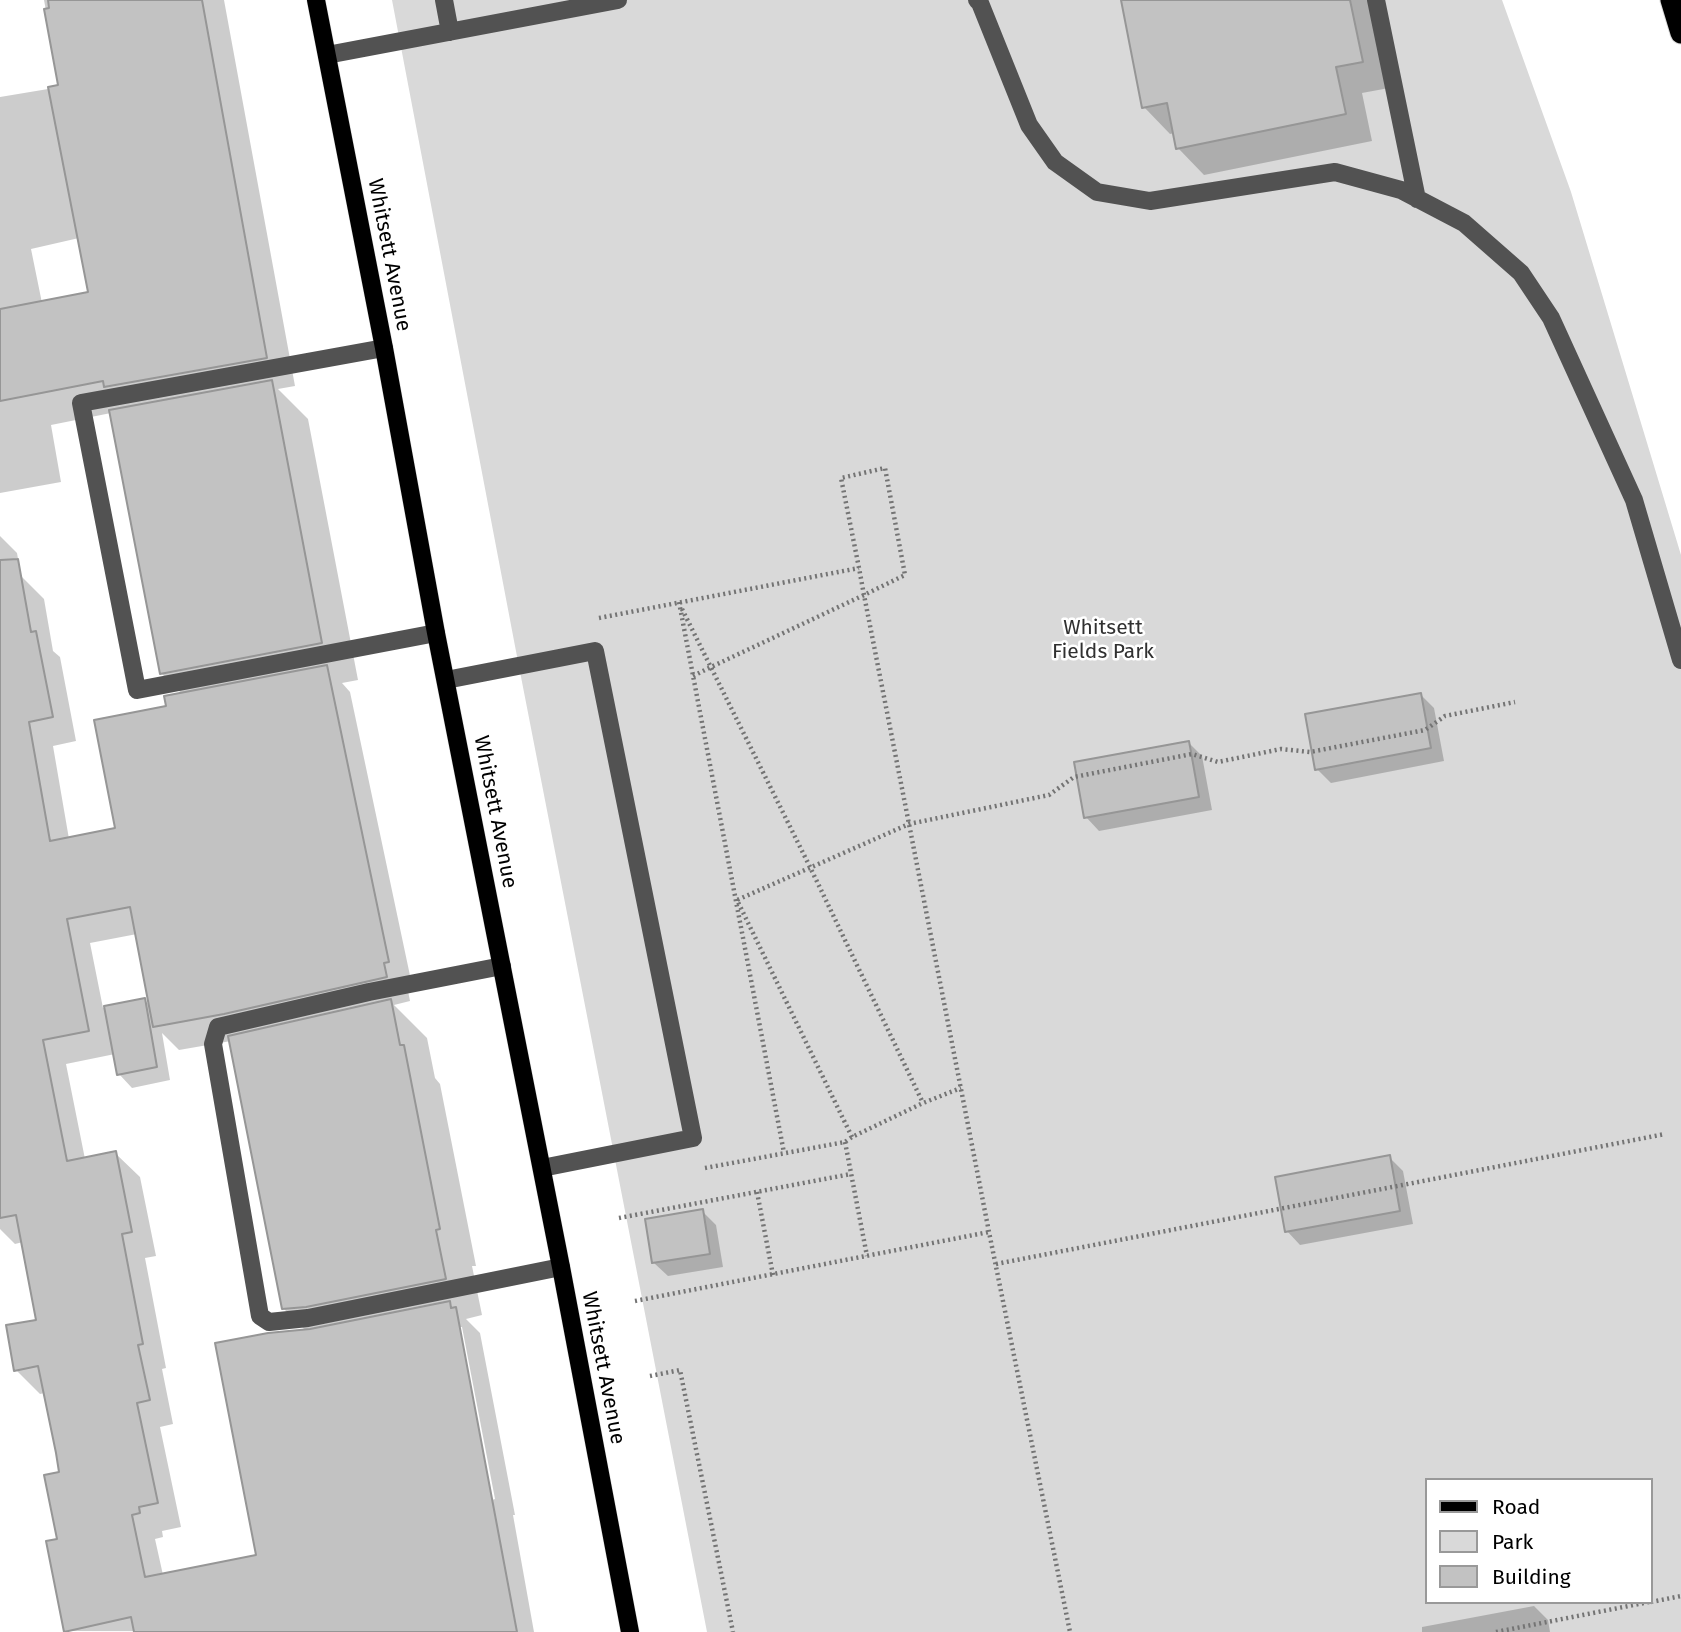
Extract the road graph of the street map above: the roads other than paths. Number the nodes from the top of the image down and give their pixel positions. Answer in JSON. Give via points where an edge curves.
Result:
{"nodes":[{"id":1,"x":316,"y":0,"type":"edge"},
{"id":2,"x":444,"y":0,"type":"edge"},
{"id":3,"x":618,"y":0,"type":"edge"},
{"id":4,"x":1376,"y":0,"type":"edge"},
{"id":5,"x":1671,"y":0,"type":"edge"},
{"id":6,"x":979,"y":1,"type":"edge"},
{"id":7,"x":450,"y":32,"type":"junction"},
{"id":8,"x":1681,"y":33,"type":"edge"},
{"id":9,"x":327,"y":55,"type":"junction"},
{"id":10,"x":1417,"y":199,"type":"junction"},
{"id":11,"x":384,"y":348,"type":"junction"},
{"id":12,"x":436,"y":633,"type":"junction"},
{"id":13,"x":1681,"y":660,"type":"edge"},
{"id":14,"x":446,"y":680,"type":"junction"},
{"id":15,"x":502,"y":966,"type":"junction"},
{"id":16,"x":542,"y":1168,"type":"junction"},
{"id":17,"x":561,"y":1267,"type":"junction"},
{"id":18,"x":630,"y":1632,"type":"edge"}],
"edges":[{"from":1,"to":9,"type":"main road","name":"Whitsett Avenue"},
{"from":2,"to":7,"type":"lane"},
{"from":3,"to":7,"type":"lane"},
{"from":4,"to":10,"type":"lane"},
{"from":5,"to":8,"type":"highway"},
{"from":6,"to":10,"type":"lane","via":[[1029,125],[1055,162],[1097,192],[1150,201],[1335,172],[1401,190]]},
{"from":7,"to":9,"type":"lane"},
{"from":9,"to":11,"type":"main road","name":"Whitsett Avenue"},
{"from":10,"to":13,"type":"lane","via":[[1464,223],[1521,273],[1551,318],[1634,500]]},
{"from":11,"to":12,"type":"main road","name":"Whitsett Avenue"},
{"from":11,"to":12,"type":"lane","via":[[81,402],[137,690]]},
{"from":12,"to":14,"type":"main road","name":"Whitsett Avenue"},
{"from":14,"to":15,"type":"main road","name":"Whitsett Avenue"},
{"from":14,"to":16,"type":"lane","via":[[595,651],[693,1138]]},
{"from":15,"to":16,"type":"main road","name":"Whitsett Avenue"},
{"from":15,"to":17,"type":"lane","via":[[218,1027],[213,1044],[260,1316],[268,1322],[308,1318]]},
{"from":16,"to":17,"type":"main road","name":"Whitsett Avenue"},
{"from":17,"to":18,"type":"main road","name":"Whitsett Avenue"}]}
